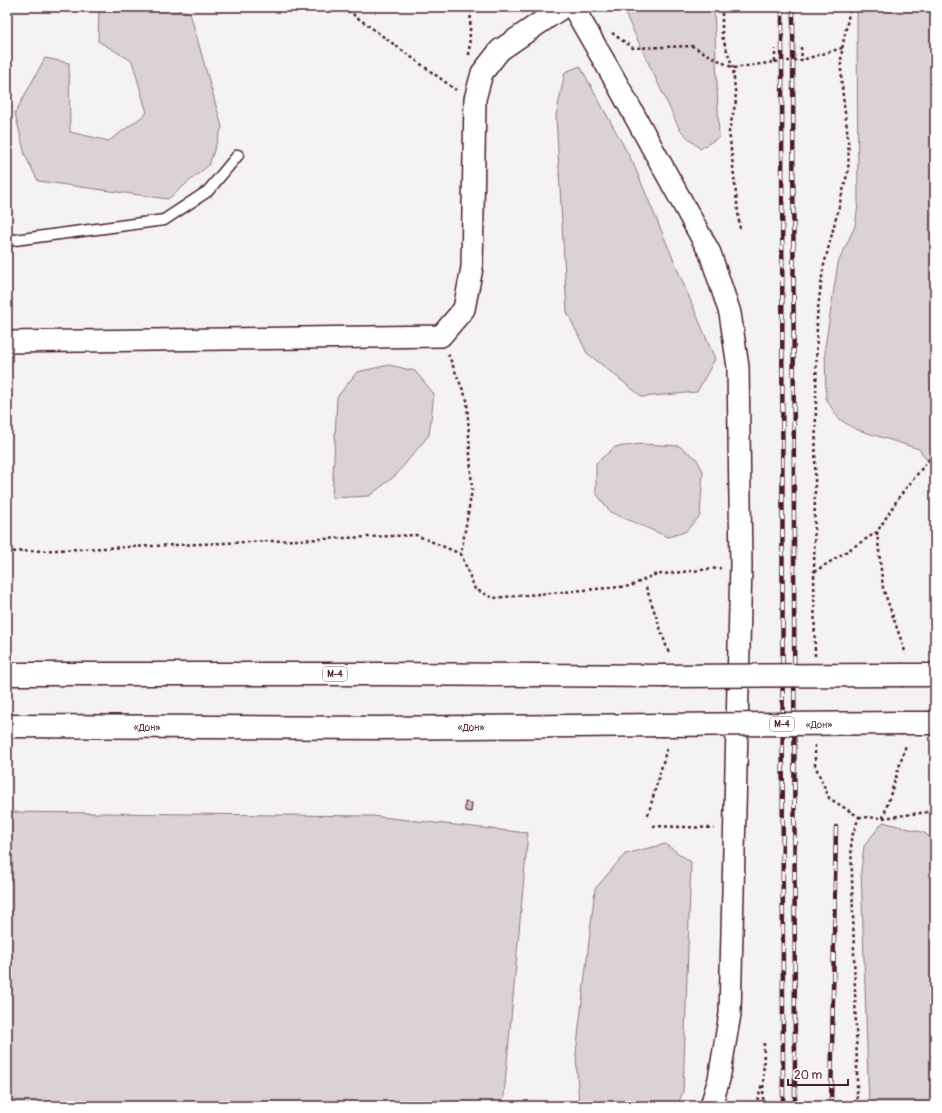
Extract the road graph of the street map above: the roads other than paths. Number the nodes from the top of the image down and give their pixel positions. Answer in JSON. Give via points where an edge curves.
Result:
{"nodes":[{"id":1,"x":563,"y":7,"type":"edge"},
{"id":2,"x":573,"y":7,"type":"edge"},
{"id":3,"x":238,"y":155,"type":"dead end"},
{"id":4,"x":7,"y":241,"type":"edge"},
{"id":5,"x":7,"y":342,"type":"edge"},
{"id":6,"x":7,"y":674,"type":"edge"},
{"id":7,"x":935,"y":675,"type":"edge"},
{"id":8,"x":935,"y":723,"type":"edge"},
{"id":9,"x":7,"y":726,"type":"edge"},
{"id":10,"x":711,"y":1106,"type":"edge"}],
"edges":[{"from":1,"to":5,"type":"street","via":[[500,50],[482,73],[475,99],[472,268],[464,309],[441,336]]},
{"from":2,"to":10,"type":"street","via":[[710,253],[730,313],[738,367],[741,565],[730,1014],[720,1079]]},
{"from":3,"to":4,"type":"lane","via":[[208,191],[164,220]]},
{"from":6,"to":7,"type":"highway","number":"М-4","bridge":true,"via":[[663,676],[905,665]]},
{"from":8,"to":9,"type":"highway","name":"«Дон»","number":"М-4","bridge":true,"via":[[379,728]]}]}
